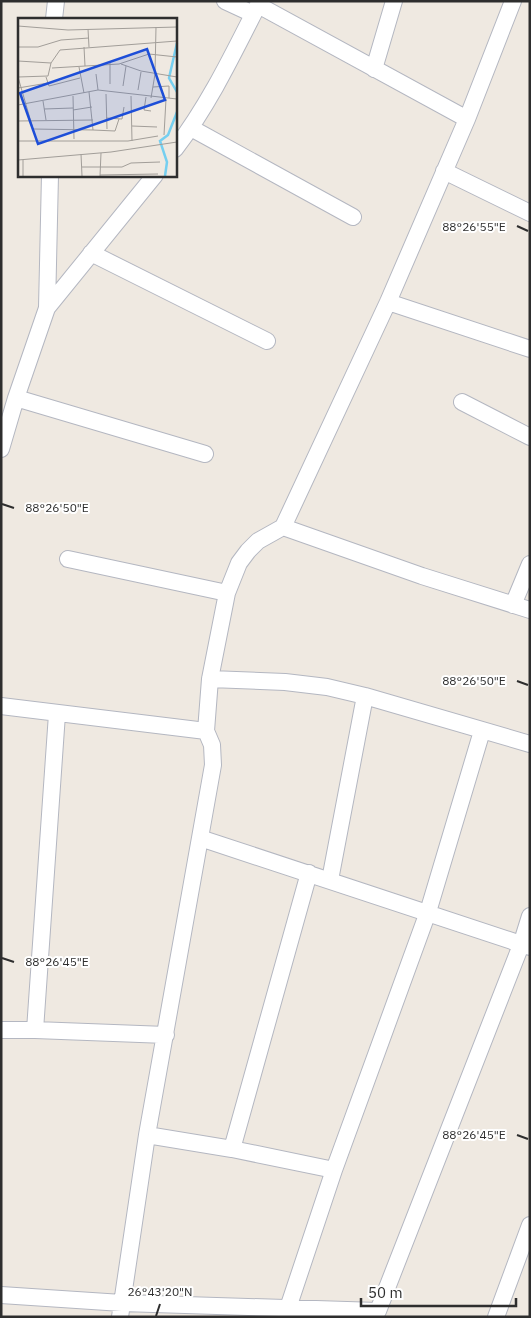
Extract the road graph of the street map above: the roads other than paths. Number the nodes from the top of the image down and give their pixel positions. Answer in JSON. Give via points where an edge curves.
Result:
{"nodes":[{"id":1,"x":56,"y":1,"type":"edge"},
{"id":2,"x":225,"y":1,"type":"edge"},
{"id":3,"x":394,"y":1,"type":"edge"},
{"id":4,"x":513,"y":1,"type":"edge"},
{"id":5,"x":257,"y":7,"type":"edge"},
{"id":6,"x":54,"y":18,"type":"edge"},
{"id":7,"x":374,"y":69,"type":"junction"},
{"id":8,"x":467,"y":119,"type":"junction"},
{"id":9,"x":191,"y":128,"type":"junction"},
{"id":10,"x":176,"y":148,"type":"edge"},
{"id":11,"x":444,"y":171,"type":"junction"},
{"id":12,"x":50,"y":176,"type":"edge"},
{"id":13,"x":154,"y":176,"type":"edge"},
{"id":14,"x":530,"y":213,"type":"edge"},
{"id":15,"x":353,"y":217,"type":"dead end"},
{"id":16,"x":91,"y":253,"type":"junction"},
{"id":17,"x":388,"y":302,"type":"junction"},
{"id":18,"x":47,"y":308,"type":"junction"},
{"id":19,"x":267,"y":341,"type":"dead end"},
{"id":20,"x":530,"y":349,"type":"edge"},
{"id":21,"x":16,"y":398,"type":"junction"},
{"id":22,"x":462,"y":402,"type":"dead end"},
{"id":23,"x":530,"y":437,"type":"edge"},
{"id":24,"x":1,"y":449,"type":"edge"},
{"id":25,"x":205,"y":454,"type":"dead end"},
{"id":26,"x":283,"y":527,"type":"junction"},
{"id":27,"x":68,"y":558,"type":"dead end"},
{"id":28,"x":530,"y":564,"type":"edge"},
{"id":29,"x":227,"y":593,"type":"junction"},
{"id":30,"x":513,"y":605,"type":"junction"},
{"id":31,"x":530,"y":610,"type":"edge"},
{"id":32,"x":210,"y":678,"type":"junction"},
{"id":33,"x":365,"y":696,"type":"junction"},
{"id":34,"x":1,"y":706,"type":"edge"},
{"id":35,"x":57,"y":714,"type":"junction"},
{"id":36,"x":206,"y":731,"type":"junction"},
{"id":37,"x":482,"y":731,"type":"junction"},
{"id":38,"x":530,"y":744,"type":"edge"},
{"id":39,"x":200,"y":838,"type":"junction"},
{"id":40,"x":309,"y":873,"type":"junction"},
{"id":41,"x":330,"y":880,"type":"junction"},
{"id":42,"x":428,"y":912,"type":"junction"},
{"id":43,"x":530,"y":916,"type":"edge"},
{"id":44,"x":526,"y":946,"type":"edge"},
{"id":45,"x":1,"y":1030,"type":"edge"},
{"id":46,"x":35,"y":1030,"type":"junction"},
{"id":47,"x":166,"y":1035,"type":"junction"},
{"id":48,"x":147,"y":1135,"type":"junction"},
{"id":49,"x":232,"y":1149,"type":"junction"},
{"id":50,"x":334,"y":1170,"type":"junction"},
{"id":51,"x":530,"y":1225,"type":"edge"},
{"id":52,"x":1,"y":1295,"type":"edge"},
{"id":53,"x":121,"y":1310,"type":"edge"},
{"id":54,"x":286,"y":1313,"type":"edge"},
{"id":55,"x":496,"y":1317,"type":"edge"}],
"edges":[{"from":1,"to":6,"type":"street"},
{"from":2,"to":5,"type":"street"},
{"from":3,"to":7,"type":"street"},
{"from":4,"to":8,"type":"street"},
{"from":5,"to":7,"type":"street"},
{"from":5,"to":9,"type":"street"},
{"from":7,"to":8,"type":"street"},
{"from":8,"to":11,"type":"street"},
{"from":9,"to":10,"type":"street"},
{"from":9,"to":15,"type":"street"},
{"from":11,"to":14,"type":"street"},
{"from":11,"to":17,"type":"street"},
{"from":12,"to":18,"type":"street"},
{"from":13,"to":16,"type":"street"},
{"from":16,"to":18,"type":"street"},
{"from":16,"to":19,"type":"street"},
{"from":17,"to":20,"type":"street"},
{"from":17,"to":26,"type":"street"},
{"from":18,"to":21,"type":"street"},
{"from":21,"to":24,"type":"street"},
{"from":21,"to":25,"type":"street"},
{"from":22,"to":23,"type":"street"},
{"from":26,"to":29,"type":"street","via":[[258,541],[248,551],[239,563]]},
{"from":26,"to":30,"type":"street"},
{"from":27,"to":29,"type":"street"},
{"from":28,"to":30,"type":"street"},
{"from":29,"to":32,"type":"street"},
{"from":30,"to":31,"type":"street"},
{"from":32,"to":33,"type":"street","via":[[327,686]]},
{"from":32,"to":36,"type":"street"},
{"from":33,"to":37,"type":"street"},
{"from":33,"to":41,"type":"street"},
{"from":34,"to":35,"type":"street"},
{"from":35,"to":36,"type":"street"},
{"from":35,"to":46,"type":"street"},
{"from":36,"to":39,"type":"street","via":[[214,755]]},
{"from":37,"to":38,"type":"street"},
{"from":37,"to":42,"type":"street"},
{"from":39,"to":40,"type":"street"},
{"from":39,"to":47,"type":"street"},
{"from":40,"to":41,"type":"street"},
{"from":40,"to":49,"type":"street"},
{"from":41,"to":42,"type":"street"},
{"from":42,"to":44,"type":"street"},
{"from":42,"to":50,"type":"street"},
{"from":43,"to":44,"type":"street"},
{"from":44,"to":54,"type":"street","via":[[378,1311]]},
{"from":45,"to":46,"type":"street"},
{"from":46,"to":47,"type":"street"},
{"from":47,"to":48,"type":"street"},
{"from":48,"to":49,"type":"street"},
{"from":48,"to":53,"type":"street"},
{"from":49,"to":50,"type":"street"},
{"from":50,"to":54,"type":"street"},
{"from":51,"to":55,"type":"street"},
{"from":52,"to":53,"type":"street"},
{"from":53,"to":54,"type":"street"}]}
